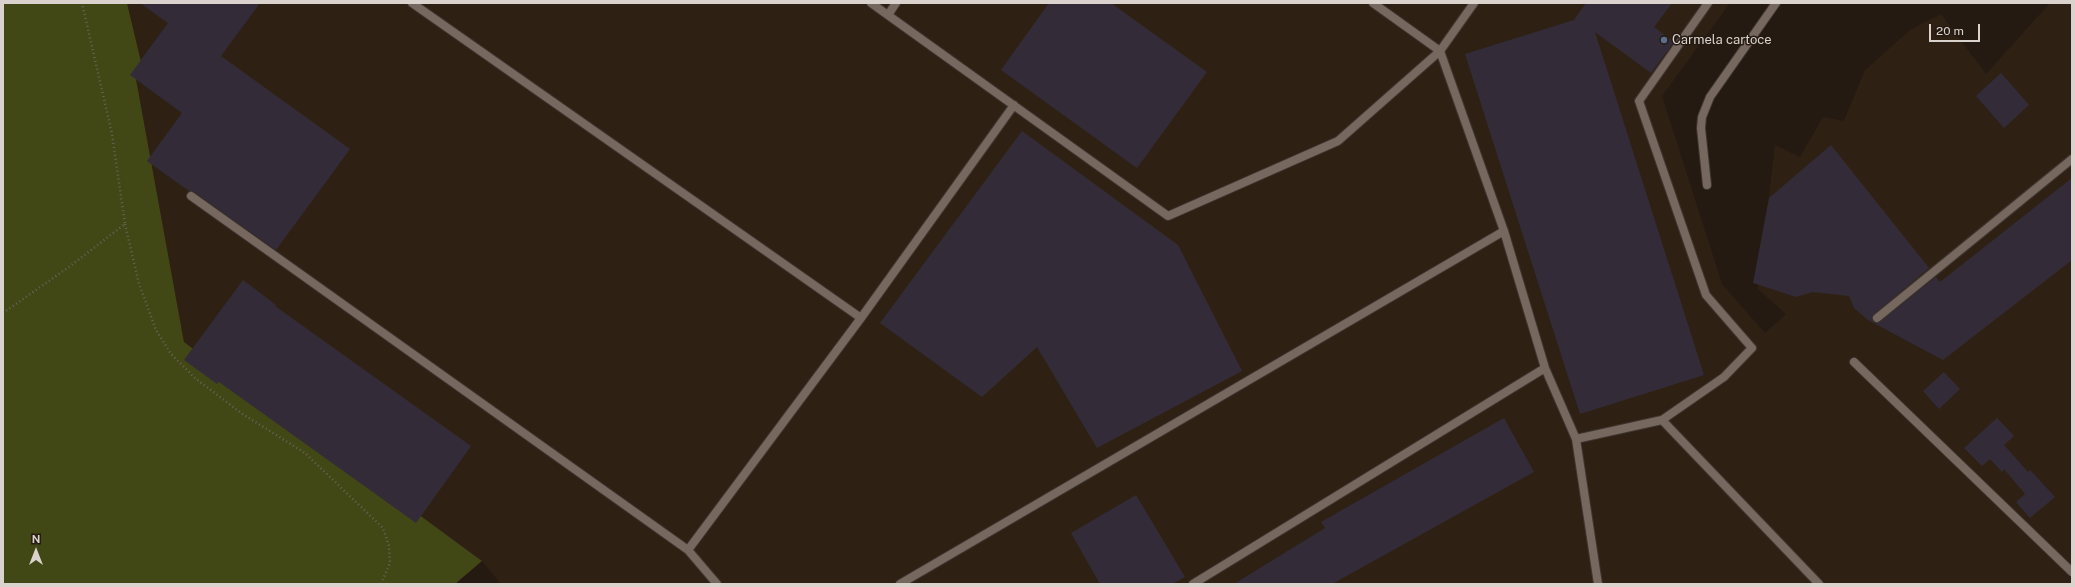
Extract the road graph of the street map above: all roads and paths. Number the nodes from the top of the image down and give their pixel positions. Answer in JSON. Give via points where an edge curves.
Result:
{"nodes":[{"id":1,"x":82,"y":3,"type":"edge"},
{"id":2,"x":412,"y":3,"type":"edge"},
{"id":3,"x":871,"y":3,"type":"edge"},
{"id":4,"x":896,"y":3,"type":"edge"},
{"id":5,"x":1373,"y":3,"type":"edge"},
{"id":6,"x":1474,"y":3,"type":"edge"},
{"id":7,"x":1708,"y":3,"type":"edge"},
{"id":8,"x":1776,"y":3,"type":"edge"},
{"id":9,"x":888,"y":15,"type":"junction"},
{"id":10,"x":1440,"y":51,"type":"junction"},
{"id":11,"x":1014,"y":106,"type":"junction"},
{"id":12,"x":2072,"y":159,"type":"edge"},
{"id":13,"x":1707,"y":185,"type":"dead end"},
{"id":14,"x":191,"y":196,"type":"dead end"},
{"id":15,"x":125,"y":224,"type":"junction"},
{"id":16,"x":1504,"y":231,"type":"junction"},
{"id":17,"x":3,"y":313,"type":"edge"},
{"id":18,"x":861,"y":318,"type":"junction"},
{"id":19,"x":1877,"y":318,"type":"dead end"},
{"id":20,"x":1854,"y":362,"type":"dead end"},
{"id":21,"x":1546,"y":368,"type":"junction"},
{"id":22,"x":1662,"y":420,"type":"junction"},
{"id":23,"x":1576,"y":439,"type":"junction"},
{"id":24,"x":688,"y":550,"type":"junction"},
{"id":25,"x":2072,"y":572,"type":"edge"},
{"id":26,"x":381,"y":584,"type":"edge"},
{"id":27,"x":717,"y":584,"type":"edge"},
{"id":28,"x":900,"y":584,"type":"edge"},
{"id":29,"x":1193,"y":584,"type":"edge"},
{"id":30,"x":1598,"y":584,"type":"edge"},
{"id":31,"x":1819,"y":584,"type":"edge"}],
"edges":[{"from":1,"to":15,"type":"path","via":[[112,134]]},
{"from":2,"to":18,"type":"lane"},
{"from":3,"to":9,"type":"lane"},
{"from":4,"to":9,"type":"lane"},
{"from":5,"to":10,"type":"lane"},
{"from":6,"to":10,"type":"lane"},
{"from":7,"to":22,"type":"lane","via":[[1639,101],[1706,295],[1752,348],[1724,377]]},
{"from":8,"to":13,"type":"lane","via":[[1710,97],[1702,117]]},
{"from":9,"to":11,"type":"lane"},
{"from":10,"to":11,"type":"lane","via":[[1338,141],[1168,216]]},
{"from":10,"to":16,"type":"lane"},
{"from":11,"to":18,"type":"lane"},
{"from":12,"to":19,"type":"lane"},
{"from":14,"to":24,"type":"lane"},
{"from":15,"to":17,"type":"path"},
{"from":15,"to":26,"type":"path","via":[[139,284],[156,330],[171,354],[195,378],[241,412],[305,453],[383,528],[389,546],[390,563]]},
{"from":16,"to":21,"type":"lane"},
{"from":16,"to":28,"type":"lane"},
{"from":18,"to":24,"type":"lane"},
{"from":20,"to":25,"type":"lane"},
{"from":21,"to":23,"type":"lane"},
{"from":21,"to":29,"type":"lane"},
{"from":22,"to":23,"type":"lane"},
{"from":22,"to":31,"type":"lane"},
{"from":23,"to":30,"type":"lane"},
{"from":24,"to":27,"type":"lane"}]}
